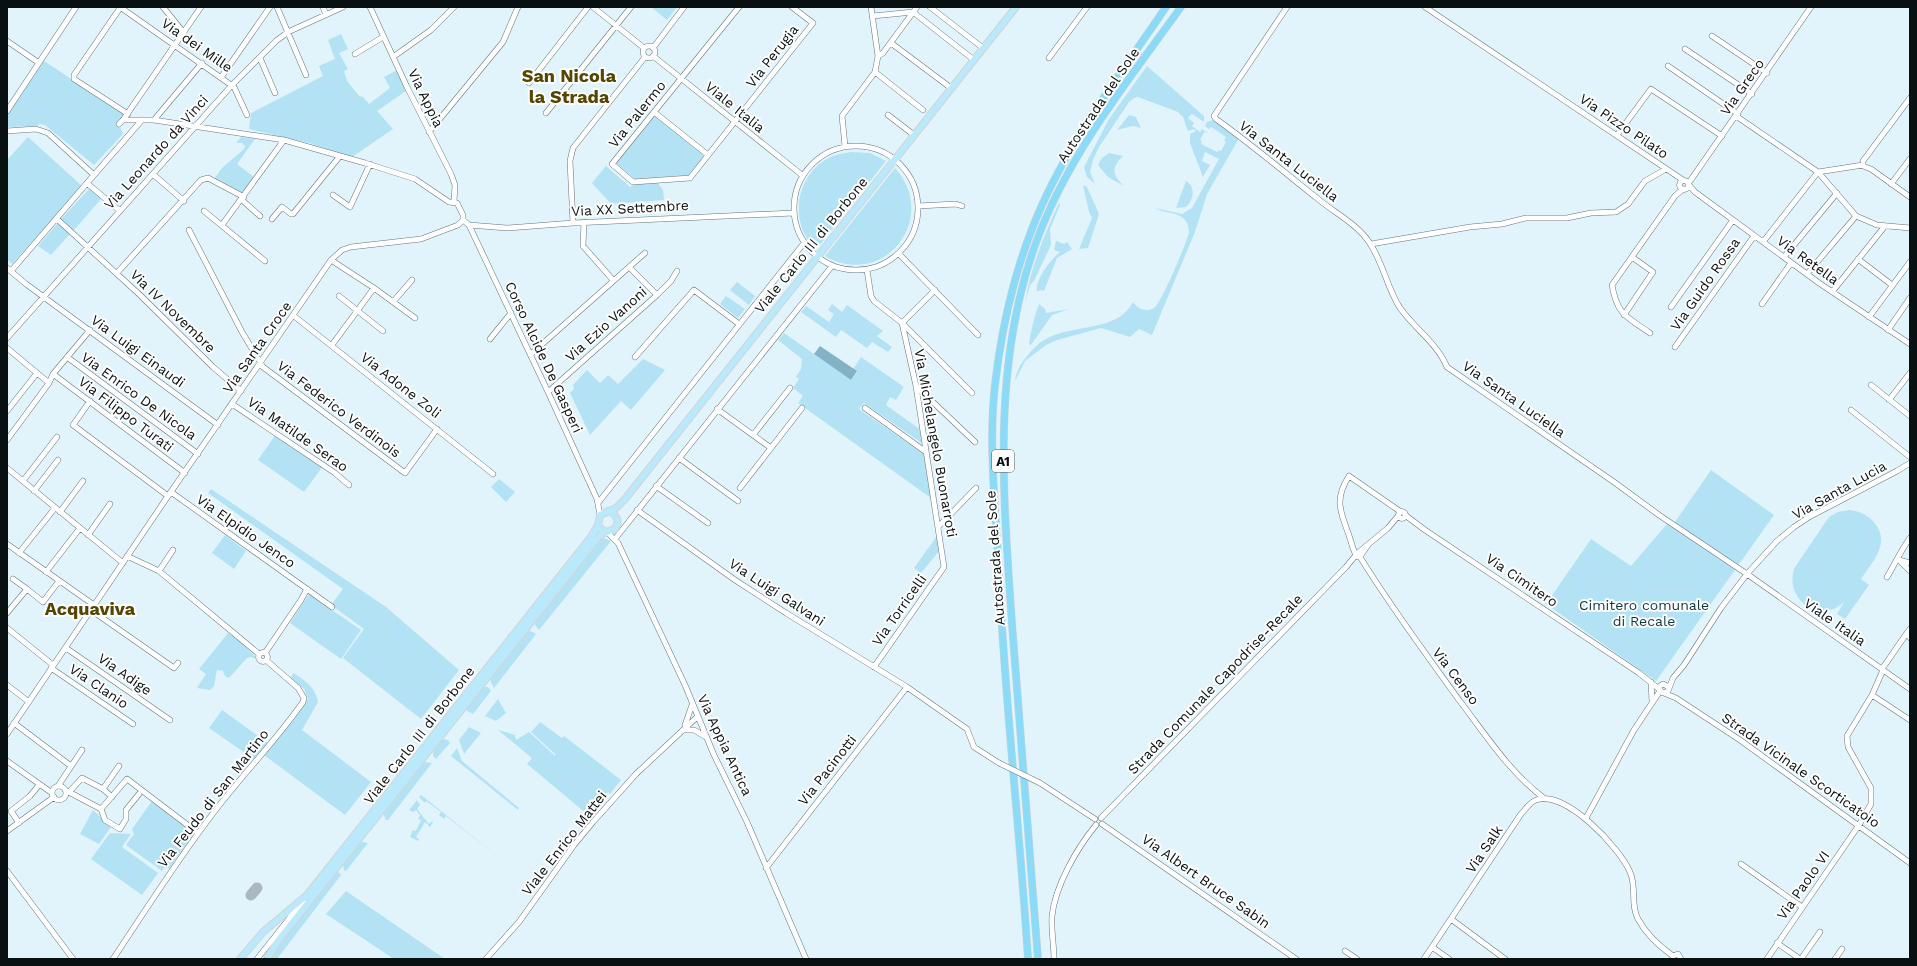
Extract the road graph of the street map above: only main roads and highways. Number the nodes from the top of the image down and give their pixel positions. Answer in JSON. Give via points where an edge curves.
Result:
{"nodes":[{"id":1,"x":1016,"y":7,"type":"edge"},
{"id":2,"x":1166,"y":7,"type":"edge"},
{"id":3,"x":1180,"y":7,"type":"edge"},
{"id":4,"x":625,"y":499,"type":"junction"},
{"id":5,"x":608,"y":512,"type":"junction"},
{"id":6,"x":617,"y":518,"type":"junction"},
{"id":7,"x":598,"y":525,"type":"junction"},
{"id":8,"x":607,"y":532,"type":"junction"},
{"id":9,"x":240,"y":959,"type":"edge"},
{"id":10,"x":267,"y":959,"type":"edge"},
{"id":11,"x":1028,"y":959,"type":"edge"},
{"id":12,"x":1038,"y":959,"type":"edge"}],
"edges":[{"from":1,"to":4,"type":"main road","name":"Viale Carlo III di Borbone"},
{"from":2,"to":11,"type":"highway","name":"Autostrada del Sole","number":"A1","via":[[1077,138],[1051,185],[1032,229],[1017,274],[1006,317],[995,386],[993,464],[1001,616]]},
{"from":3,"to":12,"type":"highway","name":"Autostrada del Sole","number":"A1","via":[[1086,141],[1059,189],[1041,229],[1026,276],[1015,318],[1005,385],[1003,487]]},
{"from":4,"to":5,"type":"main road","name":"Viale Carlo III di Borbone"},
{"from":4,"to":6,"type":"main road","name":"Viale Carlo III di Borbone"},
{"from":5,"to":6,"type":"main road"},
{"from":5,"to":7,"type":"main road","name":"Viale Carlo III di Borbone","via":[[600,515]]},
{"from":6,"to":8,"type":"main road","name":"Viale Carlo III di Borbone","via":[[617,526],[613,531]]},
{"from":7,"to":8,"type":"main road"},
{"from":7,"to":9,"type":"main road","name":"Viale Carlo III di Borbone","via":[[592,537],[307,895],[263,932]]},
{"from":8,"to":10,"type":"main road","name":"Viale Carlo III di Borbone","via":[[596,540],[278,941]]}]}
